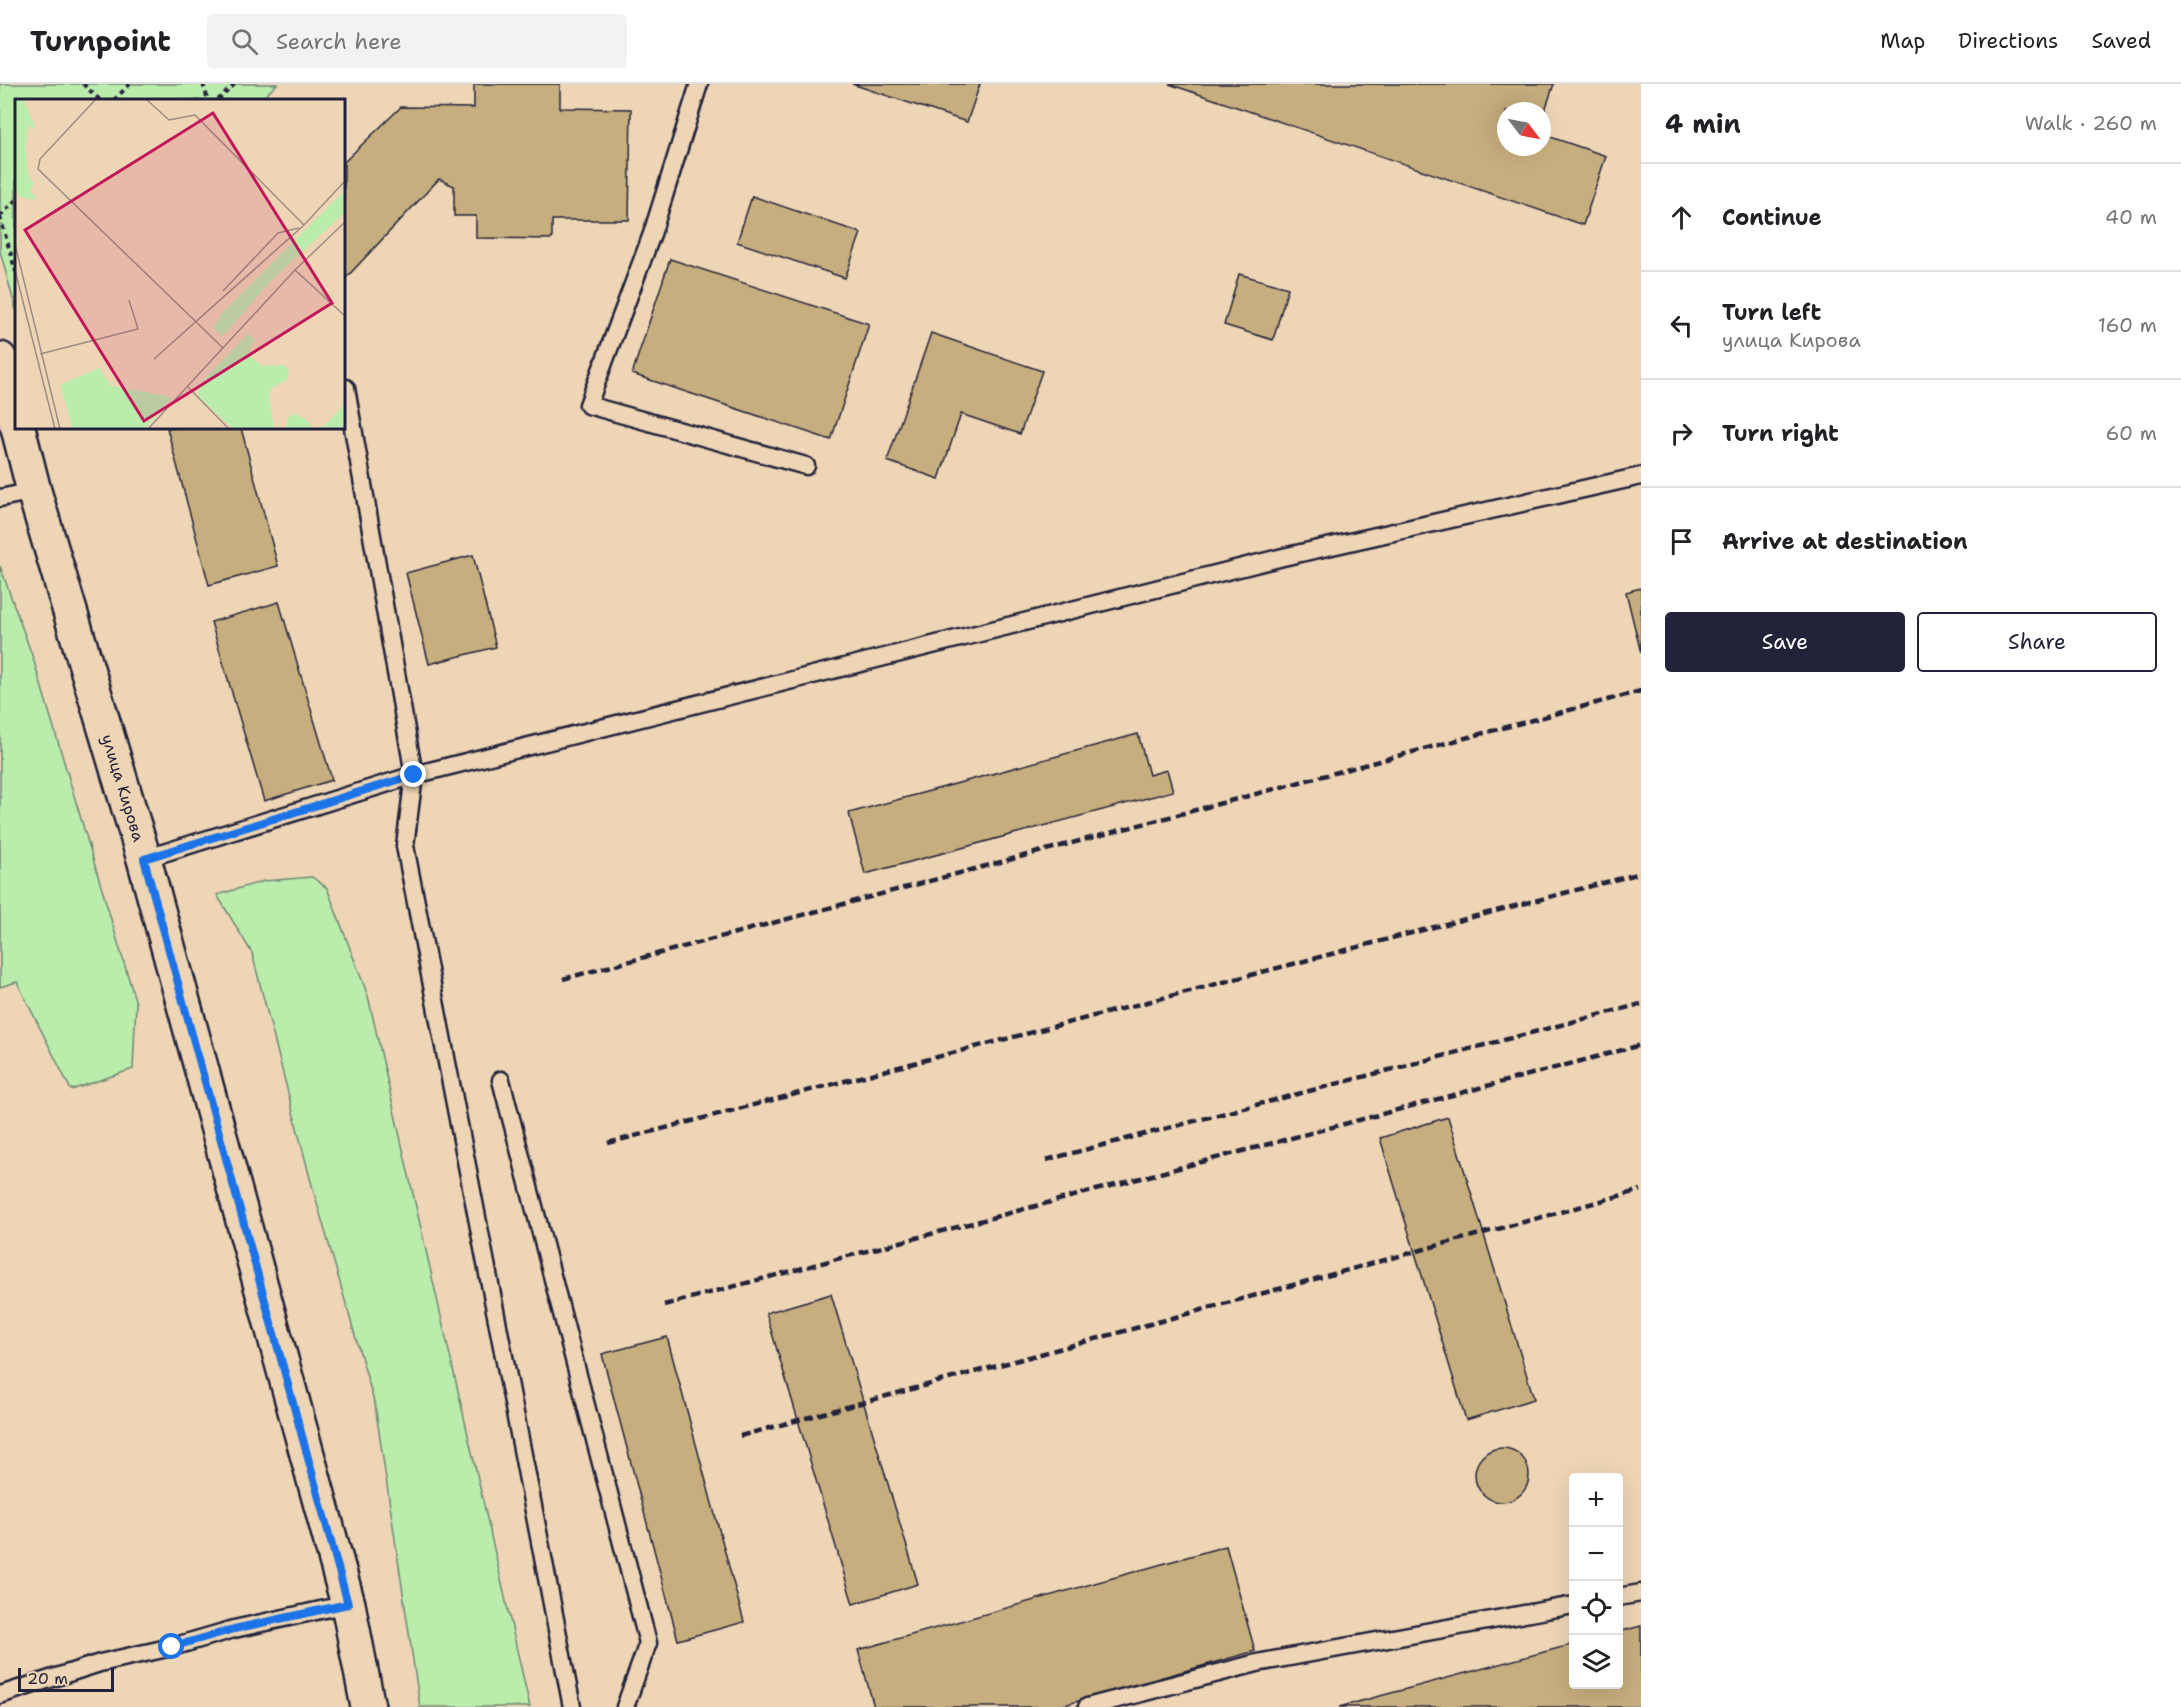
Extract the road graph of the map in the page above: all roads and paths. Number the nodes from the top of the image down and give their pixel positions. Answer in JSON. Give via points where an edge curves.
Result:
{"nodes":[{"id":1,"x":83,"y":84,"type":"edge"},
{"id":2,"x":130,"y":84,"type":"edge"},
{"id":3,"x":203,"y":84,"type":"edge"},
{"id":4,"x":235,"y":84,"type":"edge"},
{"id":5,"x":699,"y":84,"type":"edge"},
{"id":6,"x":99,"y":99,"type":"edge"},
{"id":7,"x":115,"y":99,"type":"edge"},
{"id":8,"x":208,"y":99,"type":"edge"},
{"id":9,"x":219,"y":99,"type":"edge"},
{"id":10,"x":15,"y":201,"type":"edge"},
{"id":11,"x":0,"y":216,"type":"edge"},
{"id":12,"x":15,"y":268,"type":"edge"},
{"id":13,"x":0,"y":359,"type":"edge"},
{"id":14,"x":346,"y":388,"type":"dead end"},
{"id":15,"x":15,"y":419,"type":"edge"},
{"id":16,"x":18,"y":429,"type":"edge"},
{"id":17,"x":806,"y":466,"type":"dead end"},
{"id":18,"x":1641,"y":476,"type":"edge"},
{"id":19,"x":34,"y":491,"type":"junction"},
{"id":20,"x":0,"y":498,"type":"edge"},
{"id":21,"x":414,"y":775,"type":"junction"},
{"id":22,"x":144,"y":859,"type":"junction"},
{"id":23,"x":501,"y":1080,"type":"dead end"},
{"id":24,"x":1641,"y":1593,"type":"edge"},
{"id":25,"x":1623,"y":1596,"type":"edge"},
{"id":26,"x":348,"y":1604,"type":"junction"},
{"id":27,"x":1569,"y":1606,"type":"edge"},
{"id":28,"x":0,"y":1695,"type":"edge"},
{"id":29,"x":368,"y":1707,"type":"edge"},
{"id":30,"x":572,"y":1707,"type":"edge"},
{"id":31,"x":625,"y":1707,"type":"edge"},
{"id":32,"x":1087,"y":1707,"type":"edge"}],
"edges":[{"from":1,"to":6,"type":"path"},
{"from":2,"to":7,"type":"path"},
{"from":3,"to":8,"type":"path"},
{"from":4,"to":9,"type":"path"},
{"from":5,"to":17,"type":"lane","via":[[652,234],[588,405]]},
{"from":10,"to":11,"type":"path"},
{"from":11,"to":12,"type":"path"},
{"from":13,"to":15,"type":"main road"},
{"from":14,"to":21,"type":"lane"},
{"from":16,"to":19,"type":"main road","name":"улица Кирова"},
{"from":18,"to":21,"type":"lane","via":[[1283,557]]},
{"from":19,"to":20,"type":"lane"},
{"from":19,"to":22,"type":"main road","name":"улица Кирова"},
{"from":21,"to":22,"type":"lane"},
{"from":21,"to":30,"type":"lane","via":[[405,846]]},
{"from":22,"to":26,"type":"main road","name":"улица Кирова"},
{"from":23,"to":31,"type":"lane","via":[[648,1643]]},
{"from":24,"to":25,"type":"lane"},
{"from":26,"to":28,"type":"lane","via":[[100,1663]]},
{"from":26,"to":29,"type":"main road","name":"улица Кирова"},
{"from":27,"to":32,"type":"lane","via":[[1257,1663]]}]}
